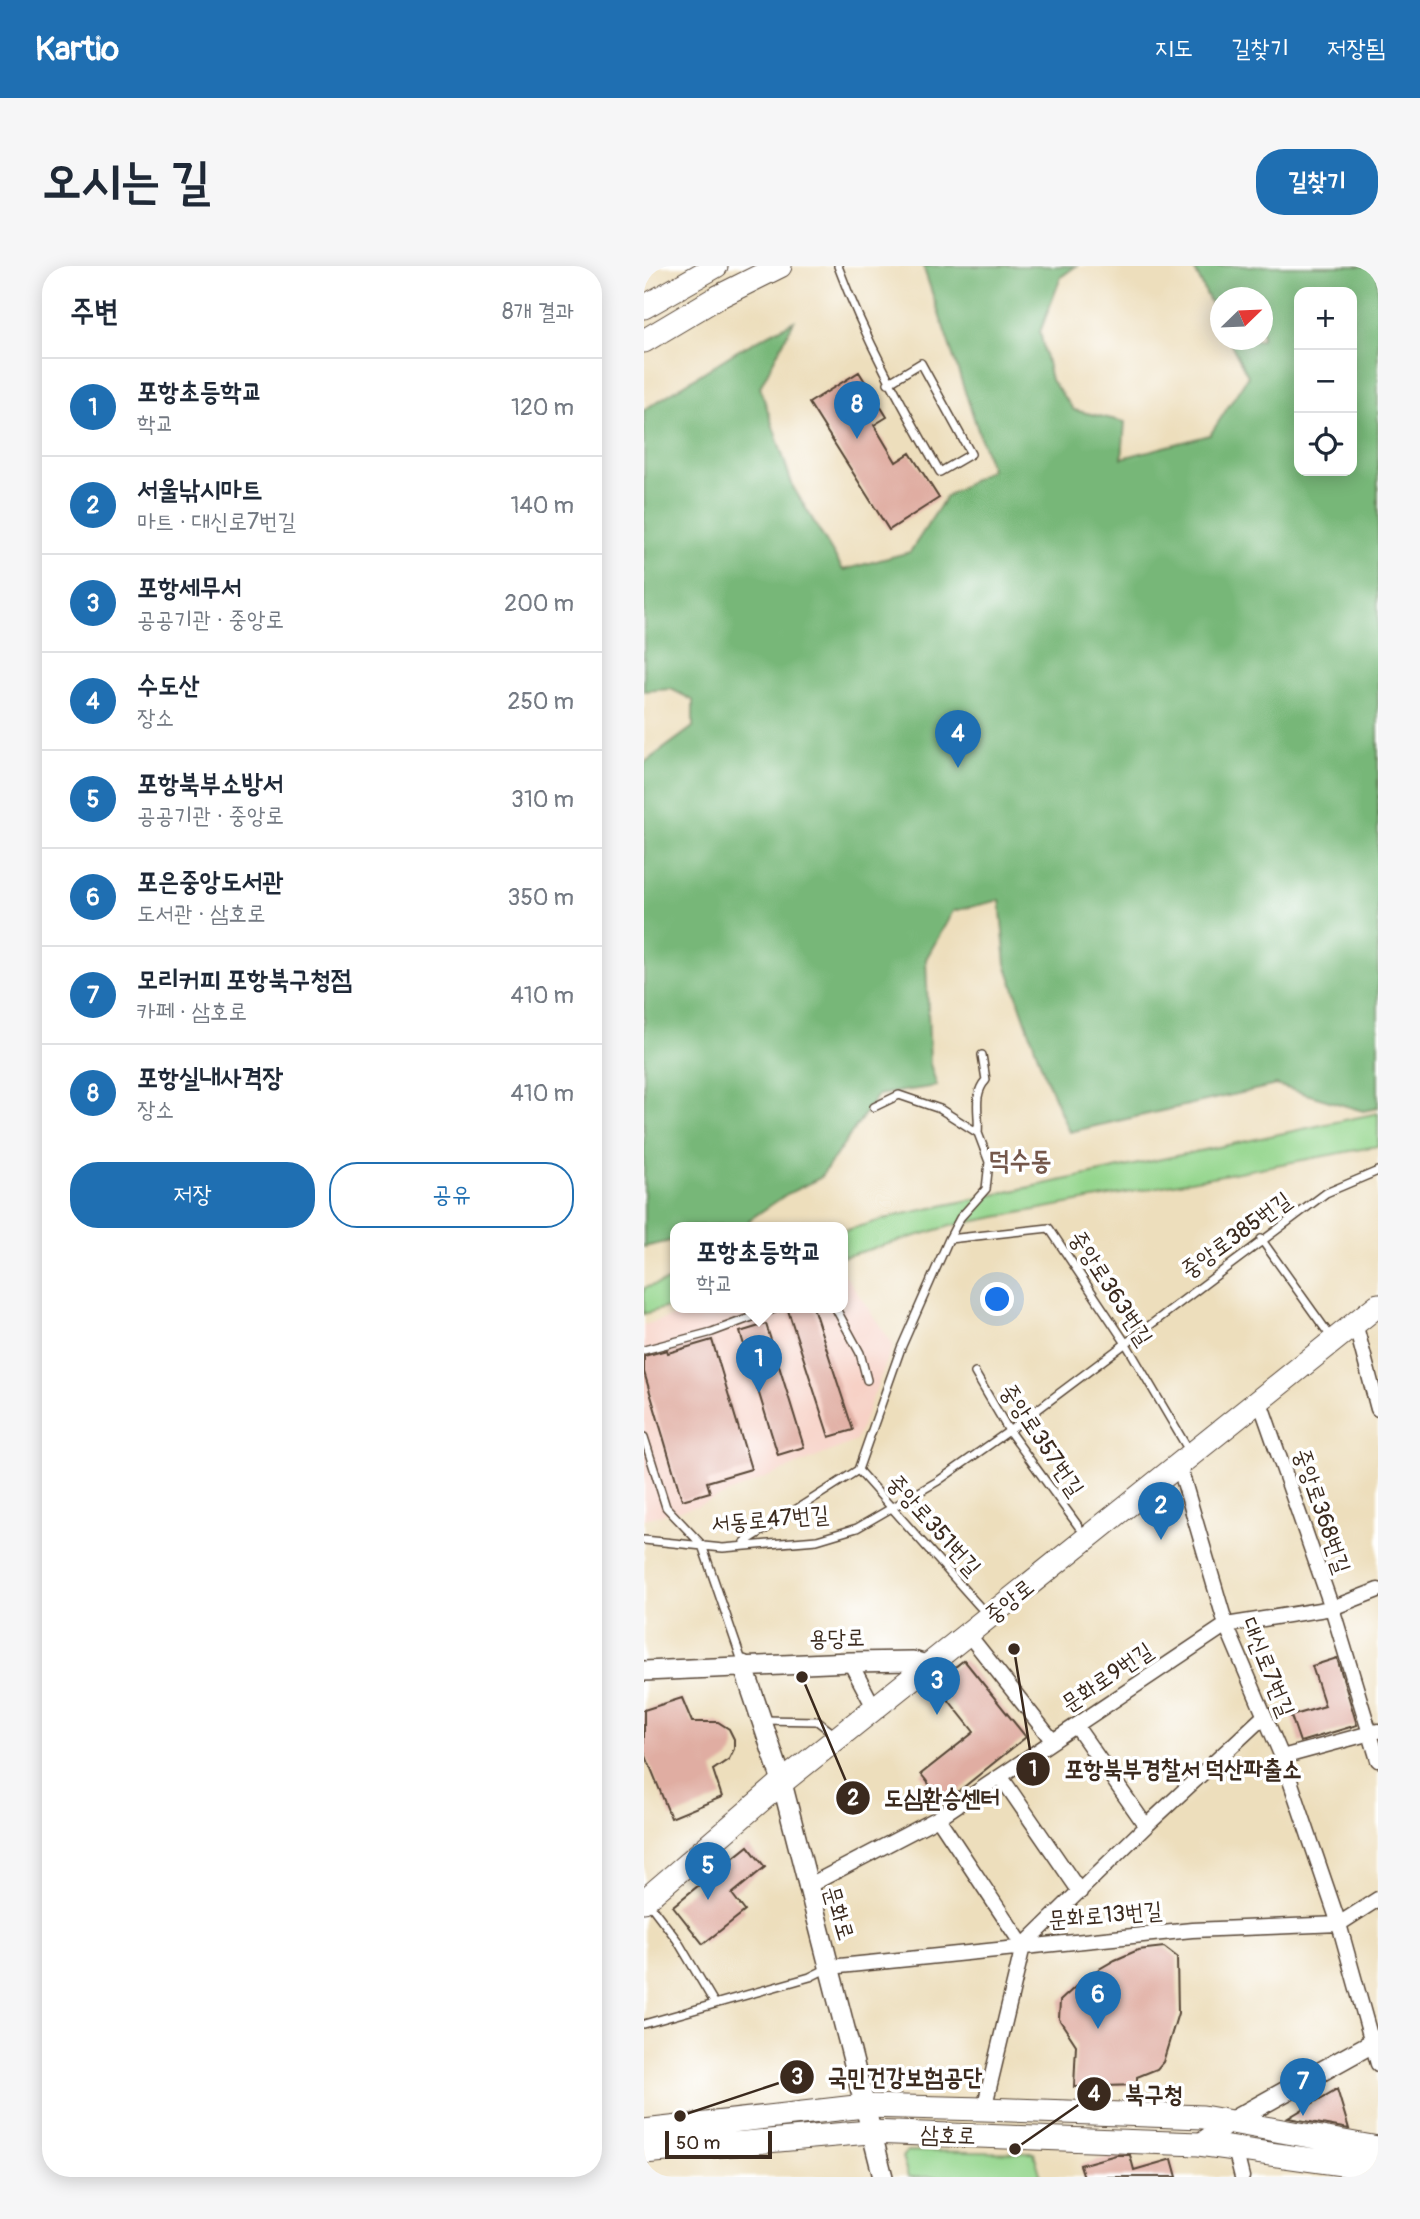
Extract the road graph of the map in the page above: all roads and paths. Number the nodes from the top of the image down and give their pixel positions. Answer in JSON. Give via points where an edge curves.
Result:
{"nodes":[{"id":1,"x":716,"y":266,"type":"edge"},
{"id":2,"x":780,"y":266,"type":"edge"},
{"id":3,"x":838,"y":266,"type":"edge"},
{"id":4,"x":644,"y":307,"type":"edge"},
{"id":5,"x":644,"y":341,"type":"edge"},
{"id":6,"x":888,"y":383,"type":"junction"},
{"id":7,"x":982,"y":1055,"type":"dead end"},
{"id":8,"x":874,"y":1107,"type":"dead end"},
{"id":9,"x":978,"y":1133,"type":"junction"},
{"id":10,"x":1378,"y":1171,"type":"edge"},
{"id":11,"x":949,"y":1239,"type":"junction"},
{"id":12,"x":1261,"y":1239,"type":"junction"},
{"id":13,"x":1378,"y":1289,"type":"edge"},
{"id":14,"x":1378,"y":1305,"type":"edge"},
{"id":15,"x":763,"y":1313,"type":"edge"},
{"id":16,"x":838,"y":1313,"type":"edge"},
{"id":17,"x":1355,"y":1323,"type":"junction"},
{"id":18,"x":1326,"y":1330,"type":"junction"},
{"id":19,"x":1125,"y":1342,"type":"junction"},
{"id":20,"x":644,"y":1350,"type":"edge"},
{"id":21,"x":975,"y":1373,"type":"dead end"},
{"id":22,"x":867,"y":1380,"type":"dead end"},
{"id":23,"x":1259,"y":1399,"type":"junction"},
{"id":24,"x":1378,"y":1409,"type":"edge"},
{"id":25,"x":1009,"y":1431,"type":"junction"},
{"id":26,"x":644,"y":1437,"type":"edge"},
{"id":27,"x":1182,"y":1454,"type":"junction"},
{"id":28,"x":858,"y":1471,"type":"junction"},
{"id":29,"x":895,"y":1508,"type":"junction"},
{"id":30,"x":1079,"y":1527,"type":"junction"},
{"id":31,"x":644,"y":1540,"type":"edge"},
{"id":32,"x":702,"y":1545,"type":"junction"},
{"id":33,"x":742,"y":1545,"type":"junction"},
{"id":34,"x":1378,"y":1590,"type":"edge"},
{"id":35,"x":980,"y":1607,"type":"junction"},
{"id":36,"x":1332,"y":1608,"type":"junction"},
{"id":37,"x":1226,"y":1625,"type":"junction"},
{"id":38,"x":968,"y":1634,"type":"junction"},
{"id":39,"x":850,"y":1662,"type":"junction"},
{"id":40,"x":922,"y":1663,"type":"junction"},
{"id":41,"x":743,"y":1665,"type":"junction"},
{"id":42,"x":644,"y":1671,"type":"edge"},
{"id":43,"x":869,"y":1698,"type":"junction"},
{"id":44,"x":1263,"y":1717,"type":"junction"},
{"id":45,"x":762,"y":1720,"type":"junction"},
{"id":46,"x":1076,"y":1726,"type":"junction"},
{"id":47,"x":1374,"y":1733,"type":"edge"},
{"id":48,"x":835,"y":1734,"type":"junction"},
{"id":49,"x":1052,"y":1740,"type":"junction"},
{"id":50,"x":1282,"y":1757,"type":"junction"},
{"id":51,"x":1378,"y":1760,"type":"edge"},
{"id":52,"x":1001,"y":1777,"type":"junction"},
{"id":53,"x":780,"y":1780,"type":"junction"},
{"id":54,"x":939,"y":1818,"type":"junction"},
{"id":55,"x":1146,"y":1826,"type":"junction"},
{"id":56,"x":806,"y":1887,"type":"junction"},
{"id":57,"x":1080,"y":1892,"type":"junction"},
{"id":58,"x":645,"y":1894,"type":"edge"},
{"id":59,"x":1378,"y":1899,"type":"edge"},
{"id":60,"x":1339,"y":1924,"type":"junction"},
{"id":61,"x":1023,"y":1946,"type":"junction"},
{"id":62,"x":830,"y":1967,"type":"junction"},
{"id":63,"x":715,"y":2004,"type":"junction"},
{"id":64,"x":644,"y":2024,"type":"edge"},
{"id":65,"x":1374,"y":2042,"type":"edge"},
{"id":66,"x":1378,"y":2064,"type":"edge"},
{"id":67,"x":864,"y":2106,"type":"junction"},
{"id":68,"x":984,"y":2109,"type":"junction"},
{"id":69,"x":1232,"y":2122,"type":"junction"},
{"id":70,"x":644,"y":2132,"type":"edge"},
{"id":71,"x":869,"y":2132,"type":"junction"},
{"id":72,"x":1199,"y":2144,"type":"junction"},
{"id":73,"x":1378,"y":2148,"type":"edge"},
{"id":74,"x":1235,"y":2149,"type":"junction"},
{"id":75,"x":644,"y":2152,"type":"edge"},
{"id":76,"x":1378,"y":2169,"type":"edge"},
{"id":77,"x":883,"y":2177,"type":"edge"},
{"id":78,"x":1242,"y":2177,"type":"edge"}],
"edges":[{"from":1,"to":4,"type":"main road"},
{"from":2,"to":5,"type":"main road"},
{"from":3,"to":6,"type":"lane"},
{"from":6,"to":6,"type":"lane","via":[[940,472],[971,454],[921,363]]},
{"from":7,"to":9,"type":"lane","via":[[986,1080],[976,1102]]},
{"from":8,"to":9,"type":"lane","via":[[900,1095],[960,1118]]},
{"from":9,"to":11,"type":"lane","via":[[989,1162],[986,1189],[960,1218]]},
{"from":10,"to":12,"type":"lane","name":"중앙로385번길","via":[[1326,1193]]},
{"from":11,"to":19,"type":"lane","name":"중앙로363번길","via":[[1049,1228]]},
{"from":11,"to":28,"type":"lane","via":[[901,1348]]},
{"from":12,"to":18,"type":"lane"},
{"from":12,"to":19,"type":"lane","name":"중앙로385번길"},
{"from":13,"to":18,"type":"main road","name":"중앙로"},
{"from":14,"to":17,"type":"main road","name":"중앙로"},
{"from":15,"to":20,"type":"lane"},
{"from":16,"to":22,"type":"lane","via":[[860,1353]]},
{"from":17,"to":23,"type":"main road","name":"중앙로"},
{"from":17,"to":24,"type":"street"},
{"from":18,"to":27,"type":"main road","name":"중앙로"},
{"from":19,"to":25,"type":"lane","name":"중앙로385번길"},
{"from":19,"to":27,"type":"lane","name":"중앙로363번길"},
{"from":21,"to":25,"type":"lane","name":"중앙로357번길"},
{"from":23,"to":27,"type":"main road","name":"중앙로"},
{"from":23,"to":36,"type":"street","name":"중앙로368번길"},
{"from":25,"to":29,"type":"lane","name":"서동로47번길"},
{"from":25,"to":30,"type":"lane","name":"중앙로357번길"},
{"from":26,"to":32,"type":"lane","via":[[666,1507]]},
{"from":27,"to":30,"type":"main road","name":"중앙로"},
{"from":27,"to":37,"type":"street","name":"대신로7번길"},
{"from":27,"to":38,"type":"main road","name":"중앙로"},
{"from":28,"to":29,"type":"lane","name":"중앙로351번길"},
{"from":28,"to":33,"type":"lane"},
{"from":29,"to":33,"type":"lane","name":"서동로47번길","via":[[857,1528],[817,1540]]},
{"from":29,"to":35,"type":"lane","name":"중앙로351번길"},
{"from":30,"to":35,"type":"main road","name":"중앙로"},
{"from":31,"to":32,"type":"lane","name":"서동로47번길"},
{"from":32,"to":33,"type":"lane","name":"서동로47번길"},
{"from":32,"to":41,"type":"lane"},
{"from":34,"to":36,"type":"street","name":"문화로9번길"},
{"from":35,"to":40,"type":"main road","name":"중앙로"},
{"from":36,"to":37,"type":"street","name":"문화로9번길"},
{"from":36,"to":47,"type":"street","name":"중앙로368번길"},
{"from":37,"to":44,"type":"street","name":"대신로7번길"},
{"from":37,"to":46,"type":"street","name":"문화로9번길"},
{"from":38,"to":40,"type":"main road","name":"중앙로"},
{"from":38,"to":49,"type":"street"},
{"from":39,"to":40,"type":"street","name":"용당로"},
{"from":39,"to":41,"type":"street","name":"용당로"},
{"from":39,"to":43,"type":"street"},
{"from":40,"to":43,"type":"main road","name":"중앙로"},
{"from":40,"to":53,"type":"main road","name":"중앙로"},
{"from":41,"to":42,"type":"street","name":"용당로"},
{"from":41,"to":45,"type":"street","name":"문화로"},
{"from":43,"to":48,"type":"main road","name":"중앙로"},
{"from":44,"to":50,"type":"street","name":"대신로7번길"},
{"from":44,"to":55,"type":"street"},
{"from":45,"to":48,"type":"lane","via":[[817,1721]]},
{"from":45,"to":53,"type":"street","name":"문화로"},
{"from":46,"to":49,"type":"street","name":"문화로9번길"},
{"from":46,"to":55,"type":"street"},
{"from":47,"to":50,"type":"street"},
{"from":47,"to":51,"type":"street","name":"중앙로368번길"},
{"from":48,"to":53,"type":"main road","name":"중앙로"},
{"from":49,"to":52,"type":"street","name":"문화로9번길"},
{"from":50,"to":60,"type":"street","name":"대신로7번길"},
{"from":52,"to":54,"type":"street","name":"문화로9번길"},
{"from":52,"to":57,"type":"street"},
{"from":53,"to":56,"type":"street","name":"문화로"},
{"from":53,"to":58,"type":"main road","name":"중앙로"},
{"from":54,"to":56,"type":"street","name":"문화로9번길"},
{"from":54,"to":61,"type":"street"},
{"from":55,"to":57,"type":"street"},
{"from":56,"to":62,"type":"street","name":"문화로"},
{"from":57,"to":61,"type":"street"},
{"from":58,"to":63,"type":"lane"},
{"from":59,"to":60,"type":"street"},
{"from":60,"to":61,"type":"street","name":"문화로13번길","via":[[1192,1930]]},
{"from":60,"to":65,"type":"street","name":"대신로7번길"},
{"from":61,"to":62,"type":"street","name":"문화로13번길"},
{"from":61,"to":68,"type":"street"},
{"from":62,"to":63,"type":"lane"},
{"from":62,"to":67,"type":"street","name":"문화로"},
{"from":63,"to":64,"type":"lane"},
{"from":65,"to":66,"type":"street","name":"대신로7번길"},
{"from":65,"to":69,"type":"street"},
{"from":67,"to":68,"type":"main road","name":"삼호로"},
{"from":67,"to":70,"type":"main road","name":"삼호로"},
{"from":67,"to":71,"type":"street","name":"문화로"},
{"from":68,"to":69,"type":"main road","name":"삼호로"},
{"from":69,"to":72,"type":"street"},
{"from":69,"to":73,"type":"main road","name":"삼호로"},
{"from":71,"to":72,"type":"main road","name":"삼호로"},
{"from":71,"to":75,"type":"main road","name":"삼호로"},
{"from":71,"to":77,"type":"street","name":"문화로"},
{"from":72,"to":74,"type":"main road","name":"삼호로"},
{"from":74,"to":76,"type":"main road","name":"삼호로"},
{"from":74,"to":78,"type":"street"}]}
